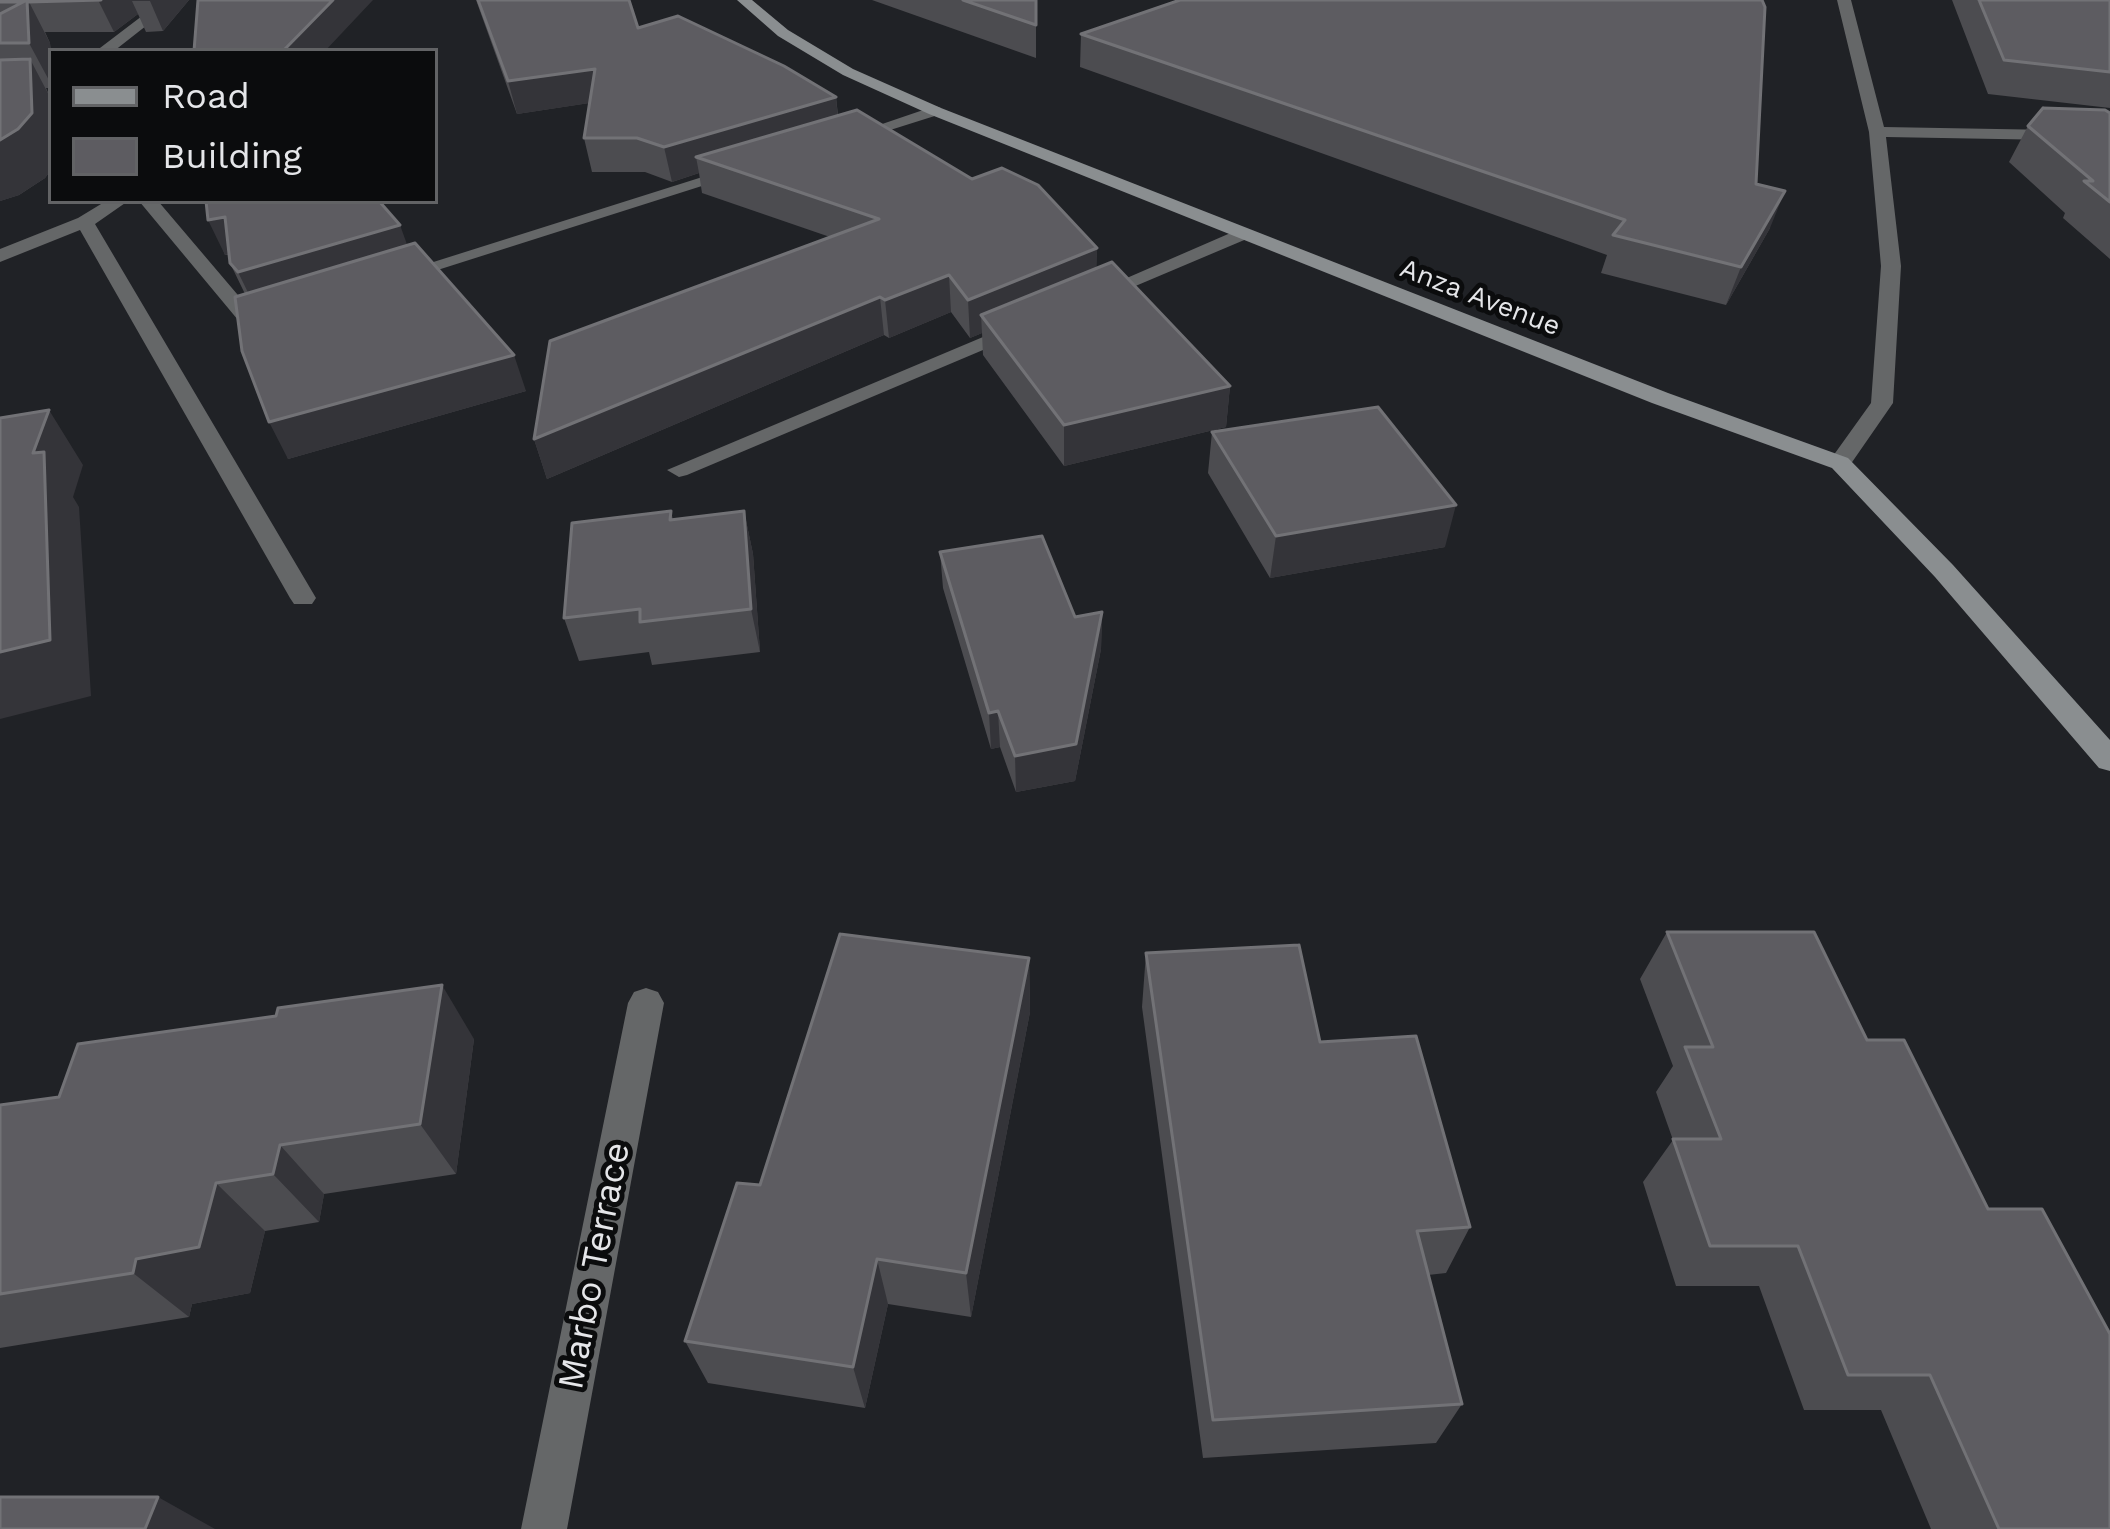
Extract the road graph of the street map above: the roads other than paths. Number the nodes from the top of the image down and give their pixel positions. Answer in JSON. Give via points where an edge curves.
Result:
{"nodes":[{"id":1,"x":172,"y":0,"type":"edge"},
{"id":2,"x":744,"y":0,"type":"edge"},
{"id":3,"x":1844,"y":0,"type":"edge"},
{"id":4,"x":108,"y":48,"type":"edge"},
{"id":5,"x":935,"y":111,"type":"junction"},
{"id":6,"x":1877,"y":132,"type":"junction"},
{"id":7,"x":2110,"y":136,"type":"edge"},
{"id":8,"x":821,"y":146,"type":"edge"},
{"id":9,"x":752,"y":168,"type":"edge"},
{"id":10,"x":114,"y":204,"type":"edge"},
{"id":11,"x":151,"y":204,"type":"edge"},
{"id":12,"x":85,"y":222,"type":"junction"},
{"id":13,"x":1242,"y":234,"type":"junction"},
{"id":14,"x":0,"y":256,"type":"edge"},
{"id":15,"x":387,"y":280,"type":"edge"},
{"id":16,"x":296,"y":308,"type":"edge"},
{"id":17,"x":1840,"y":463,"type":"junction"},
{"id":18,"x":679,"y":470,"type":"dead end"},
{"id":19,"x":303,"y":598,"type":"dead end"},
{"id":20,"x":2110,"y":760,"type":"edge"},
{"id":21,"x":646,"y":1003,"type":"dead end"},
{"id":22,"x":544,"y":1529,"type":"edge"}],
"edges":[{"from":1,"to":4,"type":"street"},
{"from":2,"to":5,"type":"street","name":"Anza Avenue","via":[[848,72]]},
{"from":3,"to":6,"type":"street"},
{"from":5,"to":8,"type":"street"},
{"from":5,"to":13,"type":"street","name":"Anza Avenue"},
{"from":6,"to":7,"type":"street"},
{"from":6,"to":17,"type":"street","via":[[1891,266],[1882,403]]},
{"from":9,"to":15,"type":"street"},
{"from":10,"to":12,"type":"street"},
{"from":11,"to":16,"type":"street","via":[[250,322]]},
{"from":12,"to":14,"type":"street"},
{"from":12,"to":19,"type":"street"},
{"from":13,"to":17,"type":"street","name":"Anza Avenue"},
{"from":13,"to":18,"type":"street"},
{"from":17,"to":20,"type":"street","name":"Anza Avenue"},
{"from":21,"to":22,"type":"street","name":"Marbo Terrace"}]}
